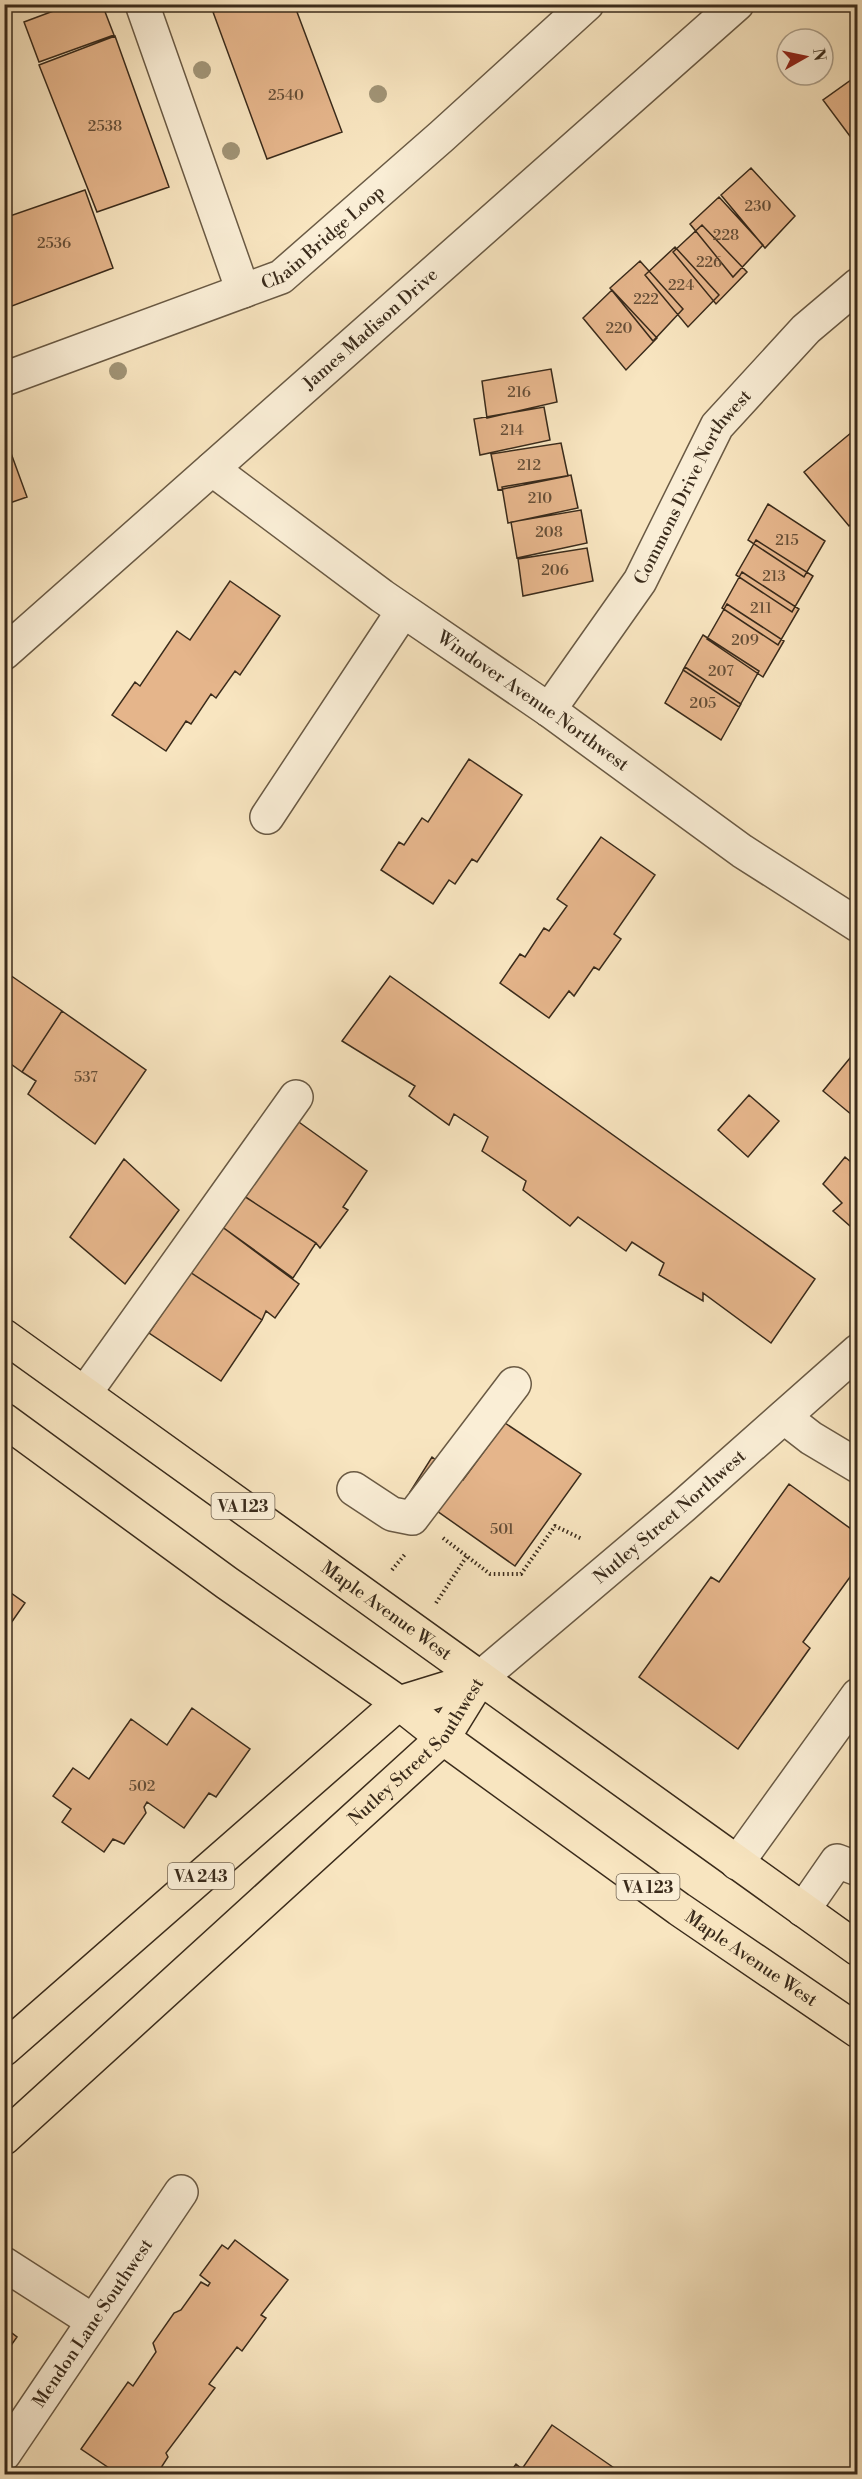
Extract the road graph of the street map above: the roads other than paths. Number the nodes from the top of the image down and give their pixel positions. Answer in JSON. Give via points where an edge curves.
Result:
{"nodes":[{"id":1,"x":142,"y":4,"type":"edge"},
{"id":2,"x":587,"y":4,"type":"edge"},
{"id":3,"x":737,"y":4,"type":"edge"},
{"id":4,"x":858,"y":285,"type":"edge"},
{"id":5,"x":243,"y":291,"type":"junction"},
{"id":6,"x":4,"y":379,"type":"edge"},
{"id":7,"x":212,"y":469,"type":"junction"},
{"id":8,"x":404,"y":611,"type":"junction"},
{"id":9,"x":4,"y":653,"type":"edge"},
{"id":10,"x":549,"y":710,"type":"junction"},
{"id":11,"x":267,"y":817,"type":"dead end"},
{"id":12,"x":858,"y":926,"type":"edge"},
{"id":13,"x":296,"y":1097,"type":"dead end"},
{"id":14,"x":4,"y":1336,"type":"edge"},
{"id":15,"x":858,"y":1351,"type":"edge"},
{"id":16,"x":514,"y":1384,"type":"dead end"},
{"id":17,"x":85,"y":1393,"type":"junction"},
{"id":18,"x":784,"y":1417,"type":"junction"},
{"id":19,"x":4,"y":1420,"type":"edge"},
{"id":20,"x":858,"y":1466,"type":"edge"},
{"id":21,"x":354,"y":1489,"type":"dead end"},
{"id":22,"x":480,"y":1678,"type":"junction"},
{"id":23,"x":858,"y":1695,"type":"edge"},
{"id":24,"x":399,"y":1703,"type":"junction"},
{"id":25,"x":443,"y":1738,"type":"junction"},
{"id":26,"x":737,"y":1863,"type":"junction"},
{"id":27,"x":847,"y":1865,"type":"edge"},
{"id":28,"x":803,"y":1910,"type":"junction"},
{"id":29,"x":858,"y":1949,"type":"edge"},
{"id":30,"x":858,"y":2031,"type":"edge"},
{"id":31,"x":4,"y":2049,"type":"edge"},
{"id":32,"x":4,"y":2138,"type":"edge"},
{"id":33,"x":181,"y":2192,"type":"dead end"},
{"id":34,"x":4,"y":2264,"type":"edge"},
{"id":35,"x":93,"y":2321,"type":"junction"},
{"id":36,"x":4,"y":2454,"type":"edge"}],
"edges":[{"from":1,"to":5,"type":"street"},
{"from":2,"to":5,"type":"street","name":"Chain Bridge Loop","via":[[281,277]]},
{"from":3,"to":7,"type":"street","name":"James Madison Drive"},
{"from":4,"to":10,"type":"street","name":"Commons Drive Northwest","via":[[806,329],[717,426],[640,581]]},
{"from":5,"to":6,"type":"street","name":"Chain Bridge Loop"},
{"from":7,"to":8,"type":"street","name":"Windover Avenue Northwest"},
{"from":7,"to":9,"type":"street","name":"James Madison Drive"},
{"from":8,"to":10,"type":"street","name":"Windover Avenue Northwest"},
{"from":8,"to":11,"type":"street"},
{"from":10,"to":12,"type":"street","name":"Windover Avenue Northwest","via":[[742,851]]},
{"from":13,"to":17,"type":"street"},
{"from":14,"to":17,"type":"main road","name":"Maple Avenue West","number":"VA 123"},
{"from":15,"to":18,"type":"street","name":"Nutley Street Northwest"},
{"from":16,"to":21,"type":"street","via":[[412,1518],[392,1514]]},
{"from":17,"to":22,"type":"main road","name":"Maple Avenue West","number":"VA 123"},
{"from":18,"to":20,"type":"street"},
{"from":18,"to":22,"type":"street","name":"Nutley Street Northwest"},
{"from":19,"to":24,"type":"main road","name":"Maple Avenue West","number":"VA 123"},
{"from":22,"to":24,"type":"main road","name":"Nutley Street Southwest","number":"VA 243"},
{"from":22,"to":25,"type":"main road","name":"Nutley Street Southwest"},
{"from":22,"to":26,"type":"main road","name":"Maple Avenue West","number":"VA 123"},
{"from":23,"to":26,"type":"street"},
{"from":24,"to":25,"type":"main road","name":"Maple Avenue West","number":"VA 123"},
{"from":24,"to":31,"type":"main road","name":"Nutley Street Southwest","number":"VA 243"},
{"from":25,"to":30,"type":"main road","name":"Maple Avenue West","number":"VA 123","via":[[679,1909]]},
{"from":25,"to":32,"type":"main road","name":"Nutley Street Southwest"},
{"from":26,"to":28,"type":"main road","name":"Maple Avenue West","number":"VA 123"},
{"from":27,"to":28,"type":"street"},
{"from":28,"to":29,"type":"main road","name":"Maple Avenue West","number":"VA 123"},
{"from":33,"to":35,"type":"street","name":"Mendon Lane Southwest"},
{"from":34,"to":35,"type":"street"},
{"from":35,"to":36,"type":"street","name":"Mendon Lane Southwest"}]}
